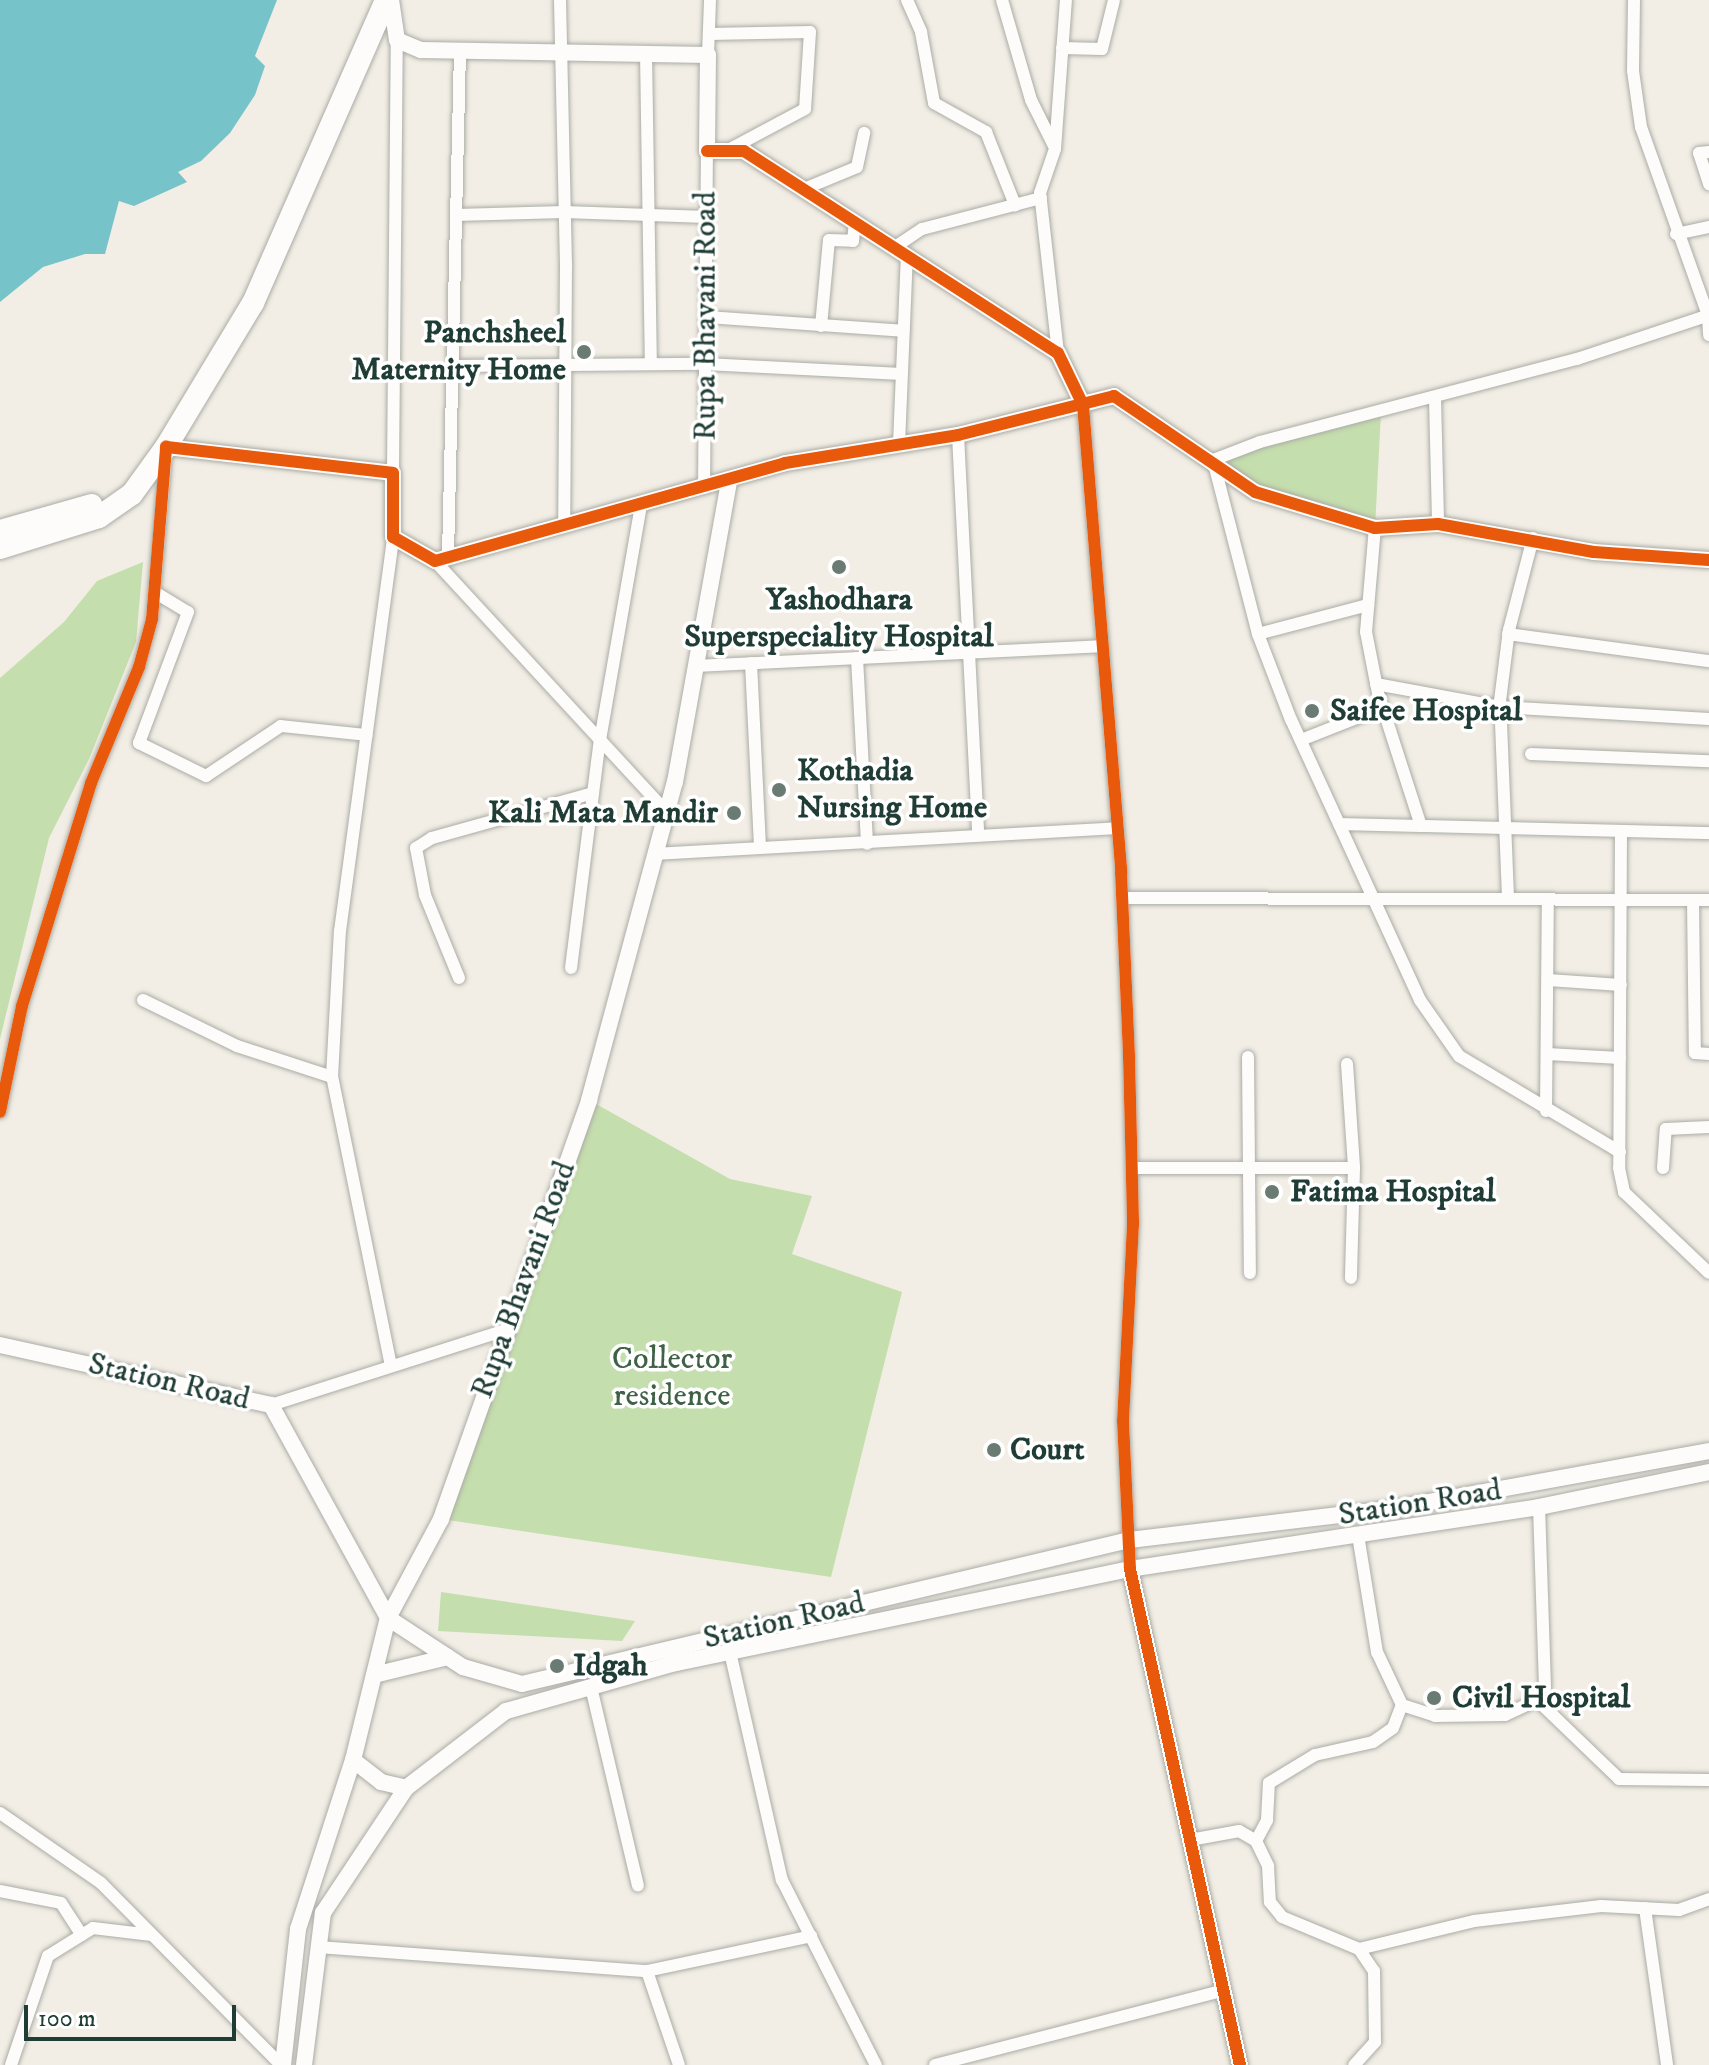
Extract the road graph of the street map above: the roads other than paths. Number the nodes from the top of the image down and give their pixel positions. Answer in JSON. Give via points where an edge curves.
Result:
{"nodes":[{"id":1,"x":389,"y":0,"type":"edge"},
{"id":2,"x":560,"y":0,"type":"edge"},
{"id":3,"x":710,"y":0,"type":"edge"},
{"id":4,"x":907,"y":0,"type":"edge"},
{"id":5,"x":1002,"y":0,"type":"edge"},
{"id":6,"x":1066,"y":0,"type":"edge"},
{"id":7,"x":1114,"y":0,"type":"edge"},
{"id":8,"x":1634,"y":0,"type":"edge"},
{"id":9,"x":709,"y":34,"type":"junction"},
{"id":10,"x":397,"y":40,"type":"junction"},
{"id":11,"x":1062,"y":48,"type":"junction"},
{"id":12,"x":460,"y":51,"type":"junction"},
{"id":13,"x":558,"y":51,"type":"junction"},
{"id":14,"x":646,"y":53,"type":"junction"},
{"id":15,"x":708,"y":55,"type":"junction"},
{"id":16,"x":864,"y":133,"type":"dead end"},
{"id":17,"x":1055,"y":149,"type":"junction"},
{"id":18,"x":715,"y":152,"type":"junction"},
{"id":19,"x":1709,"y":152,"type":"edge"},
{"id":20,"x":1709,"y":184,"type":"edge"},
{"id":21,"x":804,"y":189,"type":"junction"},
{"id":22,"x":1041,"y":198,"type":"junction"},
{"id":23,"x":1015,"y":205,"type":"junction"},
{"id":24,"x":564,"y":212,"type":"junction"},
{"id":25,"x":648,"y":213,"type":"junction"},
{"id":26,"x":456,"y":215,"type":"junction"},
{"id":27,"x":707,"y":217,"type":"junction"},
{"id":28,"x":855,"y":221,"type":"junction"},
{"id":29,"x":1709,"y":227,"type":"edge"},
{"id":30,"x":1676,"y":234,"type":"junction"},
{"id":31,"x":901,"y":251,"type":"junction"},
{"id":32,"x":1708,"y":315,"type":"edge"},
{"id":33,"x":706,"y":317,"type":"junction"},
{"id":34,"x":821,"y":326,"type":"junction"},
{"id":35,"x":904,"y":331,"type":"junction"},
{"id":36,"x":1709,"y":335,"type":"edge"},
{"id":37,"x":1058,"y":353,"type":"junction"},
{"id":38,"x":651,"y":364,"type":"junction"},
{"id":39,"x":705,"y":364,"type":"junction"},
{"id":40,"x":564,"y":365,"type":"junction"},
{"id":41,"x":453,"y":366,"type":"junction"},
{"id":42,"x":902,"y":374,"type":"junction"},
{"id":43,"x":1435,"y":398,"type":"junction"},
{"id":44,"x":1083,"y":405,"type":"junction"},
{"id":45,"x":958,"y":435,"type":"junction"},
{"id":46,"x":899,"y":444,"type":"junction"},
{"id":47,"x":166,"y":447,"type":"junction"},
{"id":48,"x":1213,"y":460,"type":"junction"},
{"id":49,"x":393,"y":473,"type":"junction"},
{"id":50,"x":729,"y":481,"type":"junction"},
{"id":51,"x":704,"y":488,"type":"junction"},
{"id":52,"x":134,"y":491,"type":"junction"},
{"id":53,"x":641,"y":504,"type":"junction"},
{"id":54,"x":564,"y":523,"type":"junction"},
{"id":55,"x":1438,"y":524,"type":"junction"},
{"id":56,"x":1375,"y":528,"type":"junction"},
{"id":57,"x":0,"y":531,"type":"edge"},
{"id":58,"x":393,"y":537,"type":"junction"},
{"id":59,"x":1533,"y":538,"type":"junction"},
{"id":60,"x":0,"y":548,"type":"edge"},
{"id":61,"x":442,"y":559,"type":"junction"},
{"id":62,"x":1709,"y":560,"type":"edge"},
{"id":63,"x":156,"y":593,"type":"junction"},
{"id":64,"x":1368,"y":605,"type":"junction"},
{"id":65,"x":1258,"y":634,"type":"junction"},
{"id":66,"x":1508,"y":634,"type":"junction"},
{"id":67,"x":1100,"y":646,"type":"junction"},
{"id":68,"x":969,"y":652,"type":"junction"},
{"id":69,"x":857,"y":658,"type":"junction"},
{"id":70,"x":1709,"y":661,"type":"edge"},
{"id":71,"x":751,"y":663,"type":"junction"},
{"id":72,"x":696,"y":666,"type":"junction"},
{"id":73,"x":1376,"y":684,"type":"junction"},
{"id":74,"x":1500,"y":707,"type":"junction"},
{"id":75,"x":1382,"y":708,"type":"junction"},
{"id":76,"x":1709,"y":719,"type":"edge"},
{"id":77,"x":367,"y":735,"type":"junction"},
{"id":78,"x":600,"y":740,"type":"junction"},
{"id":79,"x":1301,"y":740,"type":"junction"},
{"id":80,"x":1531,"y":754,"type":"dead end"},
{"id":81,"x":1709,"y":761,"type":"edge"},
{"id":82,"x":593,"y":793,"type":"junction"},
{"id":83,"x":667,"y":812,"type":"junction"},
{"id":84,"x":1339,"y":824,"type":"junction"},
{"id":85,"x":1421,"y":826,"type":"junction"},
{"id":86,"x":1116,"y":828,"type":"junction"},
{"id":87,"x":1506,"y":828,"type":"junction"},
{"id":88,"x":1621,"y":831,"type":"junction"},
{"id":89,"x":1709,"y":833,"type":"edge"},
{"id":90,"x":978,"y":836,"type":"junction"},
{"id":91,"x":867,"y":844,"type":"junction"},
{"id":92,"x":760,"y":848,"type":"junction"},
{"id":93,"x":655,"y":854,"type":"junction"},
{"id":94,"x":1372,"y":895,"type":"junction"},
{"id":95,"x":1508,"y":897,"type":"junction"},
{"id":96,"x":1122,"y":898,"type":"junction"},
{"id":97,"x":1621,"y":899,"type":"junction"},
{"id":98,"x":1548,"y":900,"type":"junction"},
{"id":99,"x":1693,"y":900,"type":"junction"},
{"id":100,"x":1709,"y":900,"type":"edge"},
{"id":101,"x":571,"y":968,"type":"dead end"},
{"id":102,"x":459,"y":978,"type":"dead end"},
{"id":103,"x":1548,"y":980,"type":"junction"},
{"id":104,"x":1621,"y":985,"type":"junction"},
{"id":105,"x":143,"y":1000,"type":"dead end"},
{"id":106,"x":1547,"y":1054,"type":"junction"},
{"id":107,"x":1709,"y":1054,"type":"edge"},
{"id":108,"x":1248,"y":1057,"type":"dead end"},
{"id":109,"x":1620,"y":1058,"type":"junction"},
{"id":110,"x":1347,"y":1064,"type":"dead end"},
{"id":111,"x":332,"y":1077,"type":"junction"},
{"id":112,"x":1546,"y":1111,"type":"junction"},
{"id":113,"x":0,"y":1112,"type":"edge"},
{"id":114,"x":1709,"y":1127,"type":"edge"},
{"id":115,"x":1620,"y":1152,"type":"junction"},
{"id":116,"x":1132,"y":1168,"type":"junction"},
{"id":117,"x":1249,"y":1168,"type":"junction"},
{"id":118,"x":1354,"y":1168,"type":"junction"},
{"id":119,"x":1663,"y":1168,"type":"dead end"},
{"id":120,"x":1250,"y":1273,"type":"dead end"},
{"id":121,"x":1709,"y":1273,"type":"edge"},
{"id":122,"x":1351,"y":1278,"type":"dead end"},
{"id":123,"x":503,"y":1331,"type":"junction"},
{"id":124,"x":0,"y":1345,"type":"edge"},
{"id":125,"x":391,"y":1366,"type":"junction"},
{"id":126,"x":271,"y":1405,"type":"junction"},
{"id":127,"x":1709,"y":1451,"type":"edge"},
{"id":128,"x":1709,"y":1472,"type":"edge"},
{"id":129,"x":1539,"y":1507,"type":"junction"},
{"id":130,"x":1358,"y":1535,"type":"junction"},
{"id":131,"x":1129,"y":1540,"type":"junction"},
{"id":132,"x":1130,"y":1569,"type":"junction"},
{"id":133,"x":388,"y":1618,"type":"junction"},
{"id":134,"x":730,"y":1652,"type":"junction"},
{"id":135,"x":448,"y":1657,"type":"junction"},
{"id":136,"x":374,"y":1675,"type":"junction"},
{"id":137,"x":591,"y":1687,"type":"junction"},
{"id":138,"x":1537,"y":1700,"type":"junction"},
{"id":139,"x":1402,"y":1705,"type":"junction"},
{"id":140,"x":353,"y":1760,"type":"junction"},
{"id":141,"x":1709,"y":1780,"type":"edge"},
{"id":142,"x":406,"y":1788,"type":"junction"},
{"id":143,"x":0,"y":1813,"type":"edge"},
{"id":144,"x":1190,"y":1840,"type":"junction"},
{"id":145,"x":1256,"y":1841,"type":"junction"},
{"id":146,"x":638,"y":1886,"type":"dead end"},
{"id":147,"x":0,"y":1891,"type":"edge"},
{"id":148,"x":1709,"y":1899,"type":"edge"},
{"id":149,"x":1645,"y":1908,"type":"junction"},
{"id":150,"x":82,"y":1935,"type":"junction"},
{"id":151,"x":152,"y":1935,"type":"junction"},
{"id":152,"x":811,"y":1936,"type":"junction"},
{"id":153,"x":318,"y":1947,"type":"junction"},
{"id":154,"x":1359,"y":1949,"type":"junction"},
{"id":155,"x":647,"y":1971,"type":"junction"},
{"id":156,"x":1224,"y":1990,"type":"junction"},
{"id":157,"x":11,"y":2065,"type":"edge"},
{"id":158,"x":282,"y":2065,"type":"edge"},
{"id":159,"x":304,"y":2065,"type":"edge"},
{"id":160,"x":679,"y":2065,"type":"edge"},
{"id":161,"x":876,"y":2065,"type":"edge"},
{"id":162,"x":935,"y":2065,"type":"edge"},
{"id":163,"x":1240,"y":2065,"type":"edge"},
{"id":164,"x":1354,"y":2065,"type":"edge"},
{"id":165,"x":1667,"y":2065,"type":"edge"}],
"edges":[{"from":1,"to":10,"type":"street"},
{"from":1,"to":47,"type":"highway","via":[[253,303]]},
{"from":2,"to":13,"type":"street"},
{"from":3,"to":9,"type":"street","name":"Rupa Bhavani Road"},
{"from":4,"to":23,"type":"street","via":[[921,32],[934,103],[986,132]]},
{"from":5,"to":17,"type":"street","via":[[1031,100]]},
{"from":6,"to":11,"type":"street"},
{"from":7,"to":11,"type":"street","via":[[1102,49]]},
{"from":8,"to":30,"type":"street","via":[[1633,71],[1641,127]]},
{"from":9,"to":15,"type":"street","name":"Rupa Bhavani Road"},
{"from":9,"to":18,"type":"street","via":[[810,32],[805,109]]},
{"from":10,"to":12,"type":"street","via":[[421,50]]},
{"from":10,"to":49,"type":"street"},
{"from":11,"to":17,"type":"street"},
{"from":12,"to":13,"type":"street"},
{"from":12,"to":26,"type":"street"},
{"from":13,"to":14,"type":"street"},
{"from":13,"to":24,"type":"street"},
{"from":14,"to":15,"type":"street"},
{"from":14,"to":25,"type":"street"},
{"from":15,"to":18,"type":"street","name":"Rupa Bhavani Road"},
{"from":16,"to":21,"type":"street","via":[[857,167]]},
{"from":17,"to":22,"type":"street"},
{"from":18,"to":21,"type":"street","via":[[744,151]]},
{"from":18,"to":27,"type":"street","name":"Rupa Bhavani Road"},
{"from":19,"to":20,"type":"street","via":[[1699,153]]},
{"from":21,"to":28,"type":"street"},
{"from":22,"to":23,"type":"street"},
{"from":22,"to":37,"type":"street"},
{"from":23,"to":31,"type":"street","via":[[922,229]]},
{"from":24,"to":25,"type":"street"},
{"from":24,"to":26,"type":"street"},
{"from":24,"to":40,"type":"street"},
{"from":25,"to":27,"type":"street"},
{"from":25,"to":38,"type":"street"},
{"from":26,"to":41,"type":"street"},
{"from":27,"to":33,"type":"street","name":"Rupa Bhavani Road"},
{"from":28,"to":31,"type":"street"},
{"from":28,"to":34,"type":"street","via":[[853,241],[829,240]]},
{"from":29,"to":30,"type":"street"},
{"from":30,"to":32,"type":"street"},
{"from":31,"to":35,"type":"street"},
{"from":31,"to":37,"type":"street"},
{"from":32,"to":36,"type":"street"},
{"from":32,"to":43,"type":"street"},
{"from":33,"to":34,"type":"street"},
{"from":33,"to":39,"type":"street","name":"Rupa Bhavani Road"},
{"from":34,"to":35,"type":"street"},
{"from":35,"to":42,"type":"street"},
{"from":37,"to":44,"type":"street"},
{"from":38,"to":39,"type":"street"},
{"from":38,"to":40,"type":"street"},
{"from":39,"to":42,"type":"street"},
{"from":39,"to":51,"type":"street","name":"Rupa Bhavani Road"},
{"from":40,"to":41,"type":"street"},
{"from":40,"to":54,"type":"street"},
{"from":41,"to":61,"type":"street"},
{"from":42,"to":46,"type":"street"},
{"from":43,"to":48,"type":"street","via":[[1260,442]]},
{"from":43,"to":55,"type":"street"},
{"from":44,"to":45,"type":"street"},
{"from":44,"to":48,"type":"street","via":[[1114,396]]},
{"from":44,"to":67,"type":"street"},
{"from":45,"to":46,"type":"street"},
{"from":45,"to":68,"type":"street"},
{"from":46,"to":50,"type":"street","via":[[785,463]]},
{"from":47,"to":49,"type":"street"},
{"from":47,"to":52,"type":"highway"},
{"from":47,"to":63,"type":"street"},
{"from":48,"to":56,"type":"street","via":[[1255,492]]},
{"from":48,"to":65,"type":"street"},
{"from":49,"to":58,"type":"street"},
{"from":50,"to":51,"type":"street"},
{"from":50,"to":72,"type":"street","name":"Rupa Bhavani Road"},
{"from":51,"to":53,"type":"street"},
{"from":52,"to":57,"type":"highway"},
{"from":52,"to":60,"type":"highway","via":[[99,517]]},
{"from":53,"to":54,"type":"street"},
{"from":53,"to":78,"type":"street"},
{"from":54,"to":61,"type":"street"},
{"from":55,"to":56,"type":"street"},
{"from":55,"to":59,"type":"street"},
{"from":56,"to":64,"type":"street"},
{"from":58,"to":61,"type":"street"},
{"from":58,"to":77,"type":"street"},
{"from":59,"to":62,"type":"street","via":[[1594,552]]},
{"from":59,"to":66,"type":"street"},
{"from":61,"to":78,"type":"street"},
{"from":63,"to":77,"type":"street","via":[[188,612],[139,743],[206,776],[281,726]]},
{"from":63,"to":113,"type":"street","via":[[139,667],[91,783],[22,1006]]},
{"from":64,"to":65,"type":"street"},
{"from":64,"to":73,"type":"street","via":[[1366,632]]},
{"from":65,"to":79,"type":"street"},
{"from":66,"to":70,"type":"street"},
{"from":66,"to":74,"type":"street"},
{"from":67,"to":68,"type":"street"},
{"from":67,"to":86,"type":"street"},
{"from":68,"to":69,"type":"street"},
{"from":68,"to":90,"type":"street"},
{"from":69,"to":71,"type":"street"},
{"from":69,"to":91,"type":"street"},
{"from":71,"to":72,"type":"street"},
{"from":71,"to":92,"type":"street"},
{"from":72,"to":83,"type":"street","name":"Rupa Bhavani Road"},
{"from":73,"to":74,"type":"street"},
{"from":73,"to":75,"type":"street"},
{"from":74,"to":76,"type":"street"},
{"from":74,"to":87,"type":"street"},
{"from":75,"to":79,"type":"street"},
{"from":75,"to":85,"type":"street"},
{"from":77,"to":111,"type":"street","via":[[340,931]]},
{"from":78,"to":82,"type":"street"},
{"from":78,"to":83,"type":"street"},
{"from":79,"to":84,"type":"street"},
{"from":80,"to":81,"type":"street"},
{"from":82,"to":101,"type":"street"},
{"from":82,"to":102,"type":"street","via":[[432,838],[416,848],[425,895]]},
{"from":83,"to":93,"type":"street","name":"Rupa Bhavani Road"},
{"from":84,"to":85,"type":"street"},
{"from":84,"to":94,"type":"street"},
{"from":85,"to":87,"type":"street"},
{"from":86,"to":90,"type":"street"},
{"from":86,"to":96,"type":"street"},
{"from":87,"to":88,"type":"street"},
{"from":87,"to":95,"type":"street"},
{"from":88,"to":89,"type":"street"},
{"from":88,"to":97,"type":"street"},
{"from":90,"to":91,"type":"street"},
{"from":91,"to":92,"type":"street"},
{"from":92,"to":93,"type":"street"},
{"from":93,"to":123,"type":"street","name":"Rupa Bhavani Road","via":[[589,1100]]},
{"from":94,"to":95,"type":"street"},
{"from":94,"to":96,"type":"street"},
{"from":94,"to":112,"type":"street","via":[[1420,1000],[1459,1056]]},
{"from":95,"to":98,"type":"street"},
{"from":96,"to":116,"type":"street"},
{"from":97,"to":98,"type":"street"},
{"from":97,"to":99,"type":"street"},
{"from":97,"to":104,"type":"street"},
{"from":98,"to":103,"type":"street"},
{"from":99,"to":100,"type":"street"},
{"from":99,"to":107,"type":"street","via":[[1695,1053]]},
{"from":103,"to":104,"type":"street"},
{"from":103,"to":106,"type":"street"},
{"from":104,"to":109,"type":"street"},
{"from":105,"to":111,"type":"street","via":[[237,1046]]},
{"from":106,"to":109,"type":"street"},
{"from":106,"to":112,"type":"street"},
{"from":108,"to":117,"type":"street"},
{"from":109,"to":115,"type":"street"},
{"from":110,"to":118,"type":"street"},
{"from":111,"to":125,"type":"street"},
{"from":112,"to":115,"type":"street"},
{"from":114,"to":119,"type":"street","via":[[1666,1129]]},
{"from":115,"to":121,"type":"street","via":[[1624,1192]]},
{"from":116,"to":117,"type":"street"},
{"from":116,"to":131,"type":"street","via":[[1123,1421]]},
{"from":117,"to":118,"type":"street"},
{"from":117,"to":120,"type":"street"},
{"from":118,"to":122,"type":"street"},
{"from":123,"to":125,"type":"street"},
{"from":123,"to":133,"type":"street","name":"Rupa Bhavani Road","via":[[441,1519]]},
{"from":124,"to":126,"type":"street","name":"Station Road"},
{"from":125,"to":126,"type":"street"},
{"from":126,"to":133,"type":"street","name":"Station Road"},
{"from":127,"to":131,"type":"street","name":"Station Road","via":[[1396,1508]]},
{"from":128,"to":129,"type":"street"},
{"from":129,"to":130,"type":"street"},
{"from":129,"to":138,"type":"street","via":[[1545,1687]]},
{"from":130,"to":132,"type":"street"},
{"from":130,"to":139,"type":"street","via":[[1377,1652]]},
{"from":131,"to":132,"type":"street"},
{"from":131,"to":135,"type":"street","name":"Station Road","via":[[522,1684],[463,1667]]},
{"from":132,"to":134,"type":"street"},
{"from":132,"to":144,"type":"street"},
{"from":133,"to":135,"type":"street","name":"Station Road"},
{"from":133,"to":136,"type":"street","name":"Rupa Bhavani Road"},
{"from":134,"to":137,"type":"street"},
{"from":134,"to":152,"type":"street","via":[[782,1880]]},
{"from":135,"to":136,"type":"street"},
{"from":136,"to":140,"type":"street","name":"Rupa Bhavani Road"},
{"from":137,"to":142,"type":"street","via":[[506,1711]]},
{"from":137,"to":146,"type":"street"},
{"from":138,"to":139,"type":"street","via":[[1505,1715],[1467,1719]]},
{"from":138,"to":141,"type":"street","via":[[1619,1779]]},
{"from":139,"to":145,"type":"street","via":[[1393,1728],[1373,1742],[1315,1755],[1269,1783],[1267,1820]]},
{"from":140,"to":142,"type":"street","via":[[381,1782]]},
{"from":140,"to":158,"type":"street","name":"Rupa Bhavani Road","via":[[298,1929]]},
{"from":142,"to":153,"type":"street","via":[[323,1913]]},
{"from":143,"to":151,"type":"street","via":[[101,1883]]},
{"from":144,"to":145,"type":"street","via":[[1239,1831]]},
{"from":144,"to":156,"type":"street"},
{"from":145,"to":154,"type":"street","via":[[1268,1866],[1270,1902],[1282,1917]]},
{"from":147,"to":150,"type":"street","via":[[61,1903]]},
{"from":148,"to":149,"type":"street","via":[[1679,1910]]},
{"from":149,"to":154,"type":"street","via":[[1601,1906],[1474,1921]]},
{"from":149,"to":165,"type":"street"},
{"from":150,"to":151,"type":"street","via":[[93,1928]]},
{"from":150,"to":157,"type":"street","via":[[48,1956]]},
{"from":151,"to":158,"type":"street"},
{"from":152,"to":155,"type":"street"},
{"from":152,"to":161,"type":"street"},
{"from":153,"to":155,"type":"street"},
{"from":153,"to":159,"type":"street"},
{"from":154,"to":164,"type":"street","via":[[1374,1971],[1375,2042]]},
{"from":155,"to":160,"type":"street"},
{"from":156,"to":162,"type":"street"},
{"from":156,"to":163,"type":"street"}]}
